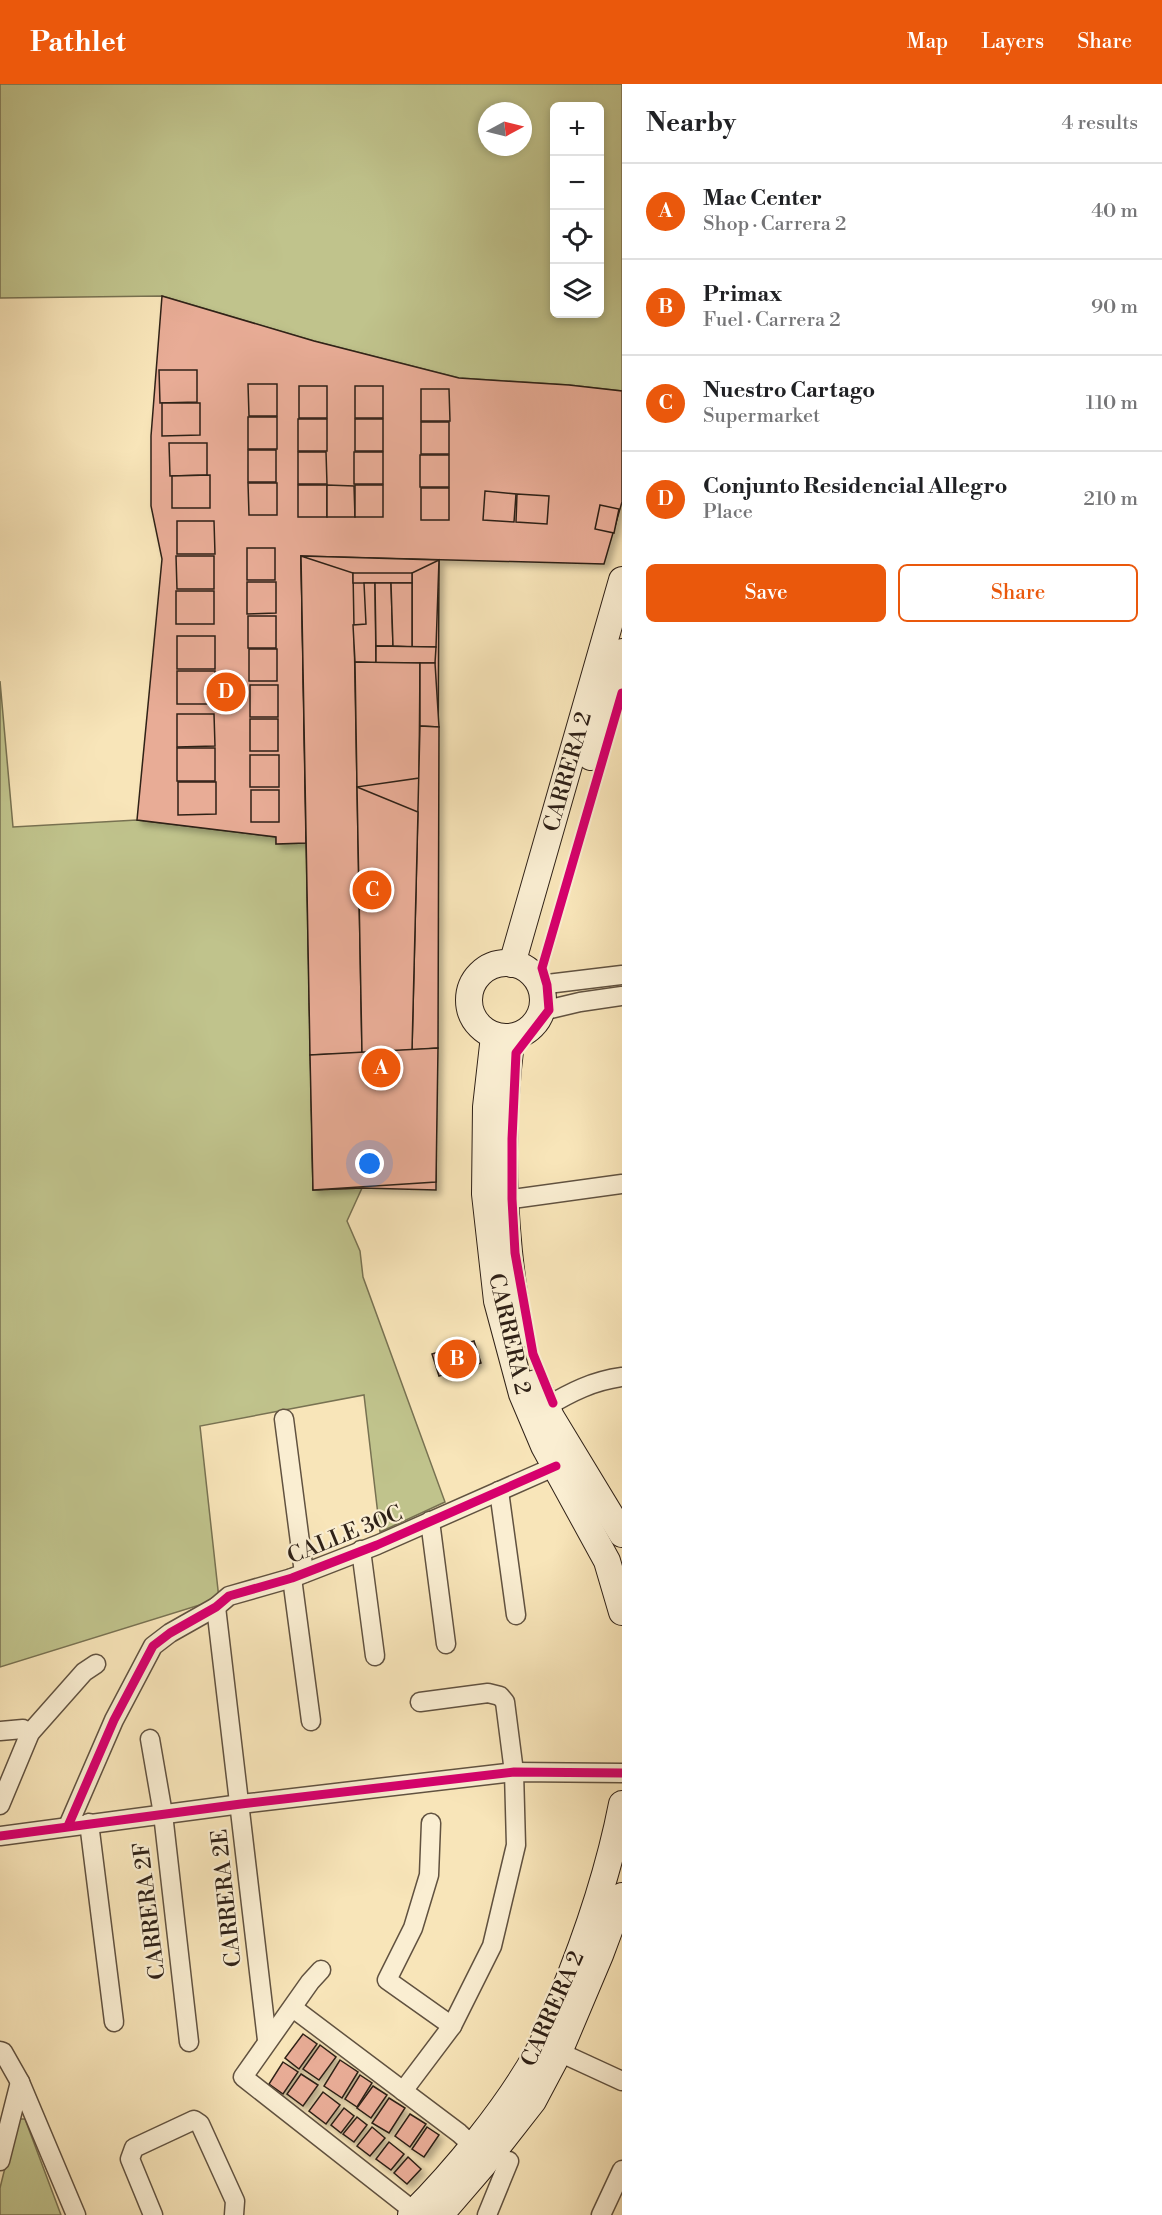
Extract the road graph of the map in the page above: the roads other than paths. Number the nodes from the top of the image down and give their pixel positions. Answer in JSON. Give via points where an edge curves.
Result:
{"nodes":[{"id":1,"x":622,"y":580,"type":"edge"},
{"id":2,"x":622,"y":651,"type":"edge"},
{"id":3,"x":614,"y":710,"type":"edge"},
{"id":4,"x":527,"y":973,"type":"junction"},
{"id":5,"x":622,"y":975,"type":"edge"},
{"id":6,"x":622,"y":996,"type":"edge"},
{"id":7,"x":542,"y":1011,"type":"junction"},
{"id":8,"x":503,"y":1036,"type":"junction"},
{"id":9,"x":622,"y":1184,"type":"edge"},
{"id":10,"x":505,"y":1200,"type":"junction"},
{"id":11,"x":622,"y":1377,"type":"edge"},
{"id":12,"x":546,"y":1407,"type":"junction"},
{"id":13,"x":284,"y":1419,"type":"dead end"},
{"id":14,"x":556,"y":1466,"type":"junction"},
{"id":15,"x":500,"y":1491,"type":"junction"},
{"id":16,"x":430,"y":1521,"type":"junction"},
{"id":17,"x":622,"y":1533,"type":"edge"},
{"id":18,"x":361,"y":1550,"type":"junction"},
{"id":19,"x":298,"y":1575,"type":"junction"},
{"id":20,"x":216,"y":1607,"type":"junction"},
{"id":21,"x":622,"y":1612,"type":"edge"},
{"id":22,"x":516,"y":1615,"type":"dead end"},
{"id":23,"x":446,"y":1644,"type":"dead end"},
{"id":24,"x":375,"y":1656,"type":"dead end"},
{"id":25,"x":96,"y":1664,"type":"dead end"},
{"id":26,"x":420,"y":1702,"type":"dead end"},
{"id":27,"x":311,"y":1721,"type":"dead end"},
{"id":28,"x":0,"y":1731,"type":"edge"},
{"id":29,"x":30,"y":1733,"type":"junction"},
{"id":30,"x":150,"y":1739,"type":"dead end"},
{"id":31,"x":514,"y":1772,"type":"junction"},
{"id":32,"x":622,"y":1773,"type":"edge"},
{"id":33,"x":0,"y":1804,"type":"edge"},
{"id":34,"x":241,"y":1804,"type":"junction"},
{"id":35,"x":622,"y":1804,"type":"edge"},
{"id":36,"x":163,"y":1814,"type":"junction"},
{"id":37,"x":89,"y":1823,"type":"junction"},
{"id":38,"x":431,"y":1823,"type":"dead end"},
{"id":39,"x":69,"y":1826,"type":"junction"},
{"id":40,"x":0,"y":1836,"type":"edge"},
{"id":41,"x":622,"y":1896,"type":"edge"},
{"id":42,"x":321,"y":1970,"type":"dead end"},
{"id":43,"x":293,"y":2008,"type":"junction"},
{"id":44,"x":114,"y":2022,"type":"dead end"},
{"id":45,"x":452,"y":2026,"type":"junction"},
{"id":46,"x":267,"y":2040,"type":"junction"},
{"id":47,"x":189,"y":2042,"type":"dead end"},
{"id":48,"x":0,"y":2051,"type":"edge"},
{"id":49,"x":559,"y":2052,"type":"junction"},
{"id":50,"x":622,"y":2081,"type":"edge"},
{"id":51,"x":20,"y":2082,"type":"junction"},
{"id":52,"x":403,"y":2091,"type":"junction"},
{"id":53,"x":472,"y":2145,"type":"junction"},
{"id":54,"x":0,"y":2161,"type":"edge"},
{"id":55,"x":509,"y":2161,"type":"dead end"},
{"id":56,"x":622,"y":2170,"type":"edge"},
{"id":57,"x":413,"y":2213,"type":"edge"},
{"id":58,"x":76,"y":2215,"type":"edge"},
{"id":59,"x":153,"y":2215,"type":"edge"},
{"id":60,"x":234,"y":2215,"type":"edge"},
{"id":61,"x":440,"y":2215,"type":"edge"},
{"id":62,"x":487,"y":2215,"type":"edge"},
{"id":63,"x":601,"y":2215,"type":"edge"}],
"edges":[{"from":1,"to":4,"type":"main road","name":"CARRERA 2"},
{"from":2,"to":3,"type":"main road","name":"CARRERA 2"},
{"from":3,"to":4,"type":"main road","name":"CARRERA 2"},
{"from":4,"to":5,"type":"street"},
{"from":4,"to":7,"type":"main road","via":[[543,998]]},
{"from":4,"to":8,"type":"main road","via":[[494,964],[484,969],[470,988],[468,1000],[475,1022],[484,1030]]},
{"from":6,"to":7,"type":"street"},
{"from":7,"to":8,"type":"main road","via":[[522,1034]]},
{"from":8,"to":10,"type":"main road","name":"CARRERA 2"},
{"from":8,"to":14,"type":"main road","name":"CARRERA 2","via":[[486,1107],[485,1194],[497,1301],[522,1394]]},
{"from":9,"to":10,"type":"street"},
{"from":10,"to":12,"type":"main road","name":"CARRERA 2","via":[[519,1324]]},
{"from":11,"to":12,"type":"street","via":[[579,1388]]},
{"from":12,"to":17,"type":"main road","name":"CARRERA 2"},
{"from":13,"to":19,"type":"street"},
{"from":14,"to":15,"type":"street","name":"CALLE 30C"},
{"from":14,"to":21,"type":"main road","name":"CARRERA 2","via":[[607,1561]]},
{"from":15,"to":16,"type":"street","name":"CALLE 30C"},
{"from":15,"to":22,"type":"street"},
{"from":16,"to":18,"type":"street","name":"CALLE 30C"},
{"from":16,"to":23,"type":"street"},
{"from":18,"to":19,"type":"street","name":"CALLE 30C"},
{"from":18,"to":24,"type":"street"},
{"from":19,"to":20,"type":"street","name":"CALLE 30C","via":[[230,1596]]},
{"from":19,"to":27,"type":"street"},
{"from":20,"to":34,"type":"street","name":"CARRERA 2E"},
{"from":20,"to":39,"type":"street","name":"CALLE 30C","via":[[153,1646],[114,1720]]},
{"from":25,"to":29,"type":"street","via":[[84,1671]]},
{"from":26,"to":31,"type":"street","via":[[488,1693],[500,1696],[505,1702]]},
{"from":28,"to":29,"type":"street","via":[[23,1729]]},
{"from":29,"to":33,"type":"street"},
{"from":30,"to":36,"type":"street","name":"CARRERA 2F"},
{"from":31,"to":32,"type":"street"},
{"from":31,"to":34,"type":"street"},
{"from":31,"to":45,"type":"street","via":[[516,1845],[492,1946]]},
{"from":34,"to":36,"type":"street"},
{"from":34,"to":46,"type":"street","name":"CARRERA 2E"},
{"from":35,"to":53,"type":"main road","name":"CARRERA 2","via":[[604,1882],[538,2052],[506,2103]]},
{"from":36,"to":37,"type":"street"},
{"from":36,"to":47,"type":"street","name":"CARRERA 2F"},
{"from":37,"to":39,"type":"street"},
{"from":37,"to":44,"type":"street"},
{"from":38,"to":45,"type":"street","via":[[429,1875],[413,1928],[387,1980]]},
{"from":39,"to":40,"type":"street"},
{"from":41,"to":49,"type":"main road","name":"CARRERA 2"},
{"from":42,"to":43,"type":"street"},
{"from":43,"to":46,"type":"street"},
{"from":43,"to":52,"type":"street"},
{"from":45,"to":52,"type":"street"},
{"from":46,"to":57,"type":"street","via":[[243,2077]]},
{"from":48,"to":51,"type":"street"},
{"from":49,"to":50,"type":"street"},
{"from":49,"to":61,"type":"main road","name":"CARRERA 2","via":[[533,2101]]},
{"from":51,"to":54,"type":"street"},
{"from":51,"to":58,"type":"street"},
{"from":52,"to":53,"type":"street"},
{"from":53,"to":57,"type":"main road","name":"CARRERA 2"},
{"from":55,"to":62,"type":"street"},
{"from":56,"to":63,"type":"street"},
{"from":59,"to":60,"type":"street","via":[[130,2159],[134,2148],[194,2120],[200,2124],[235,2201]]}]}
